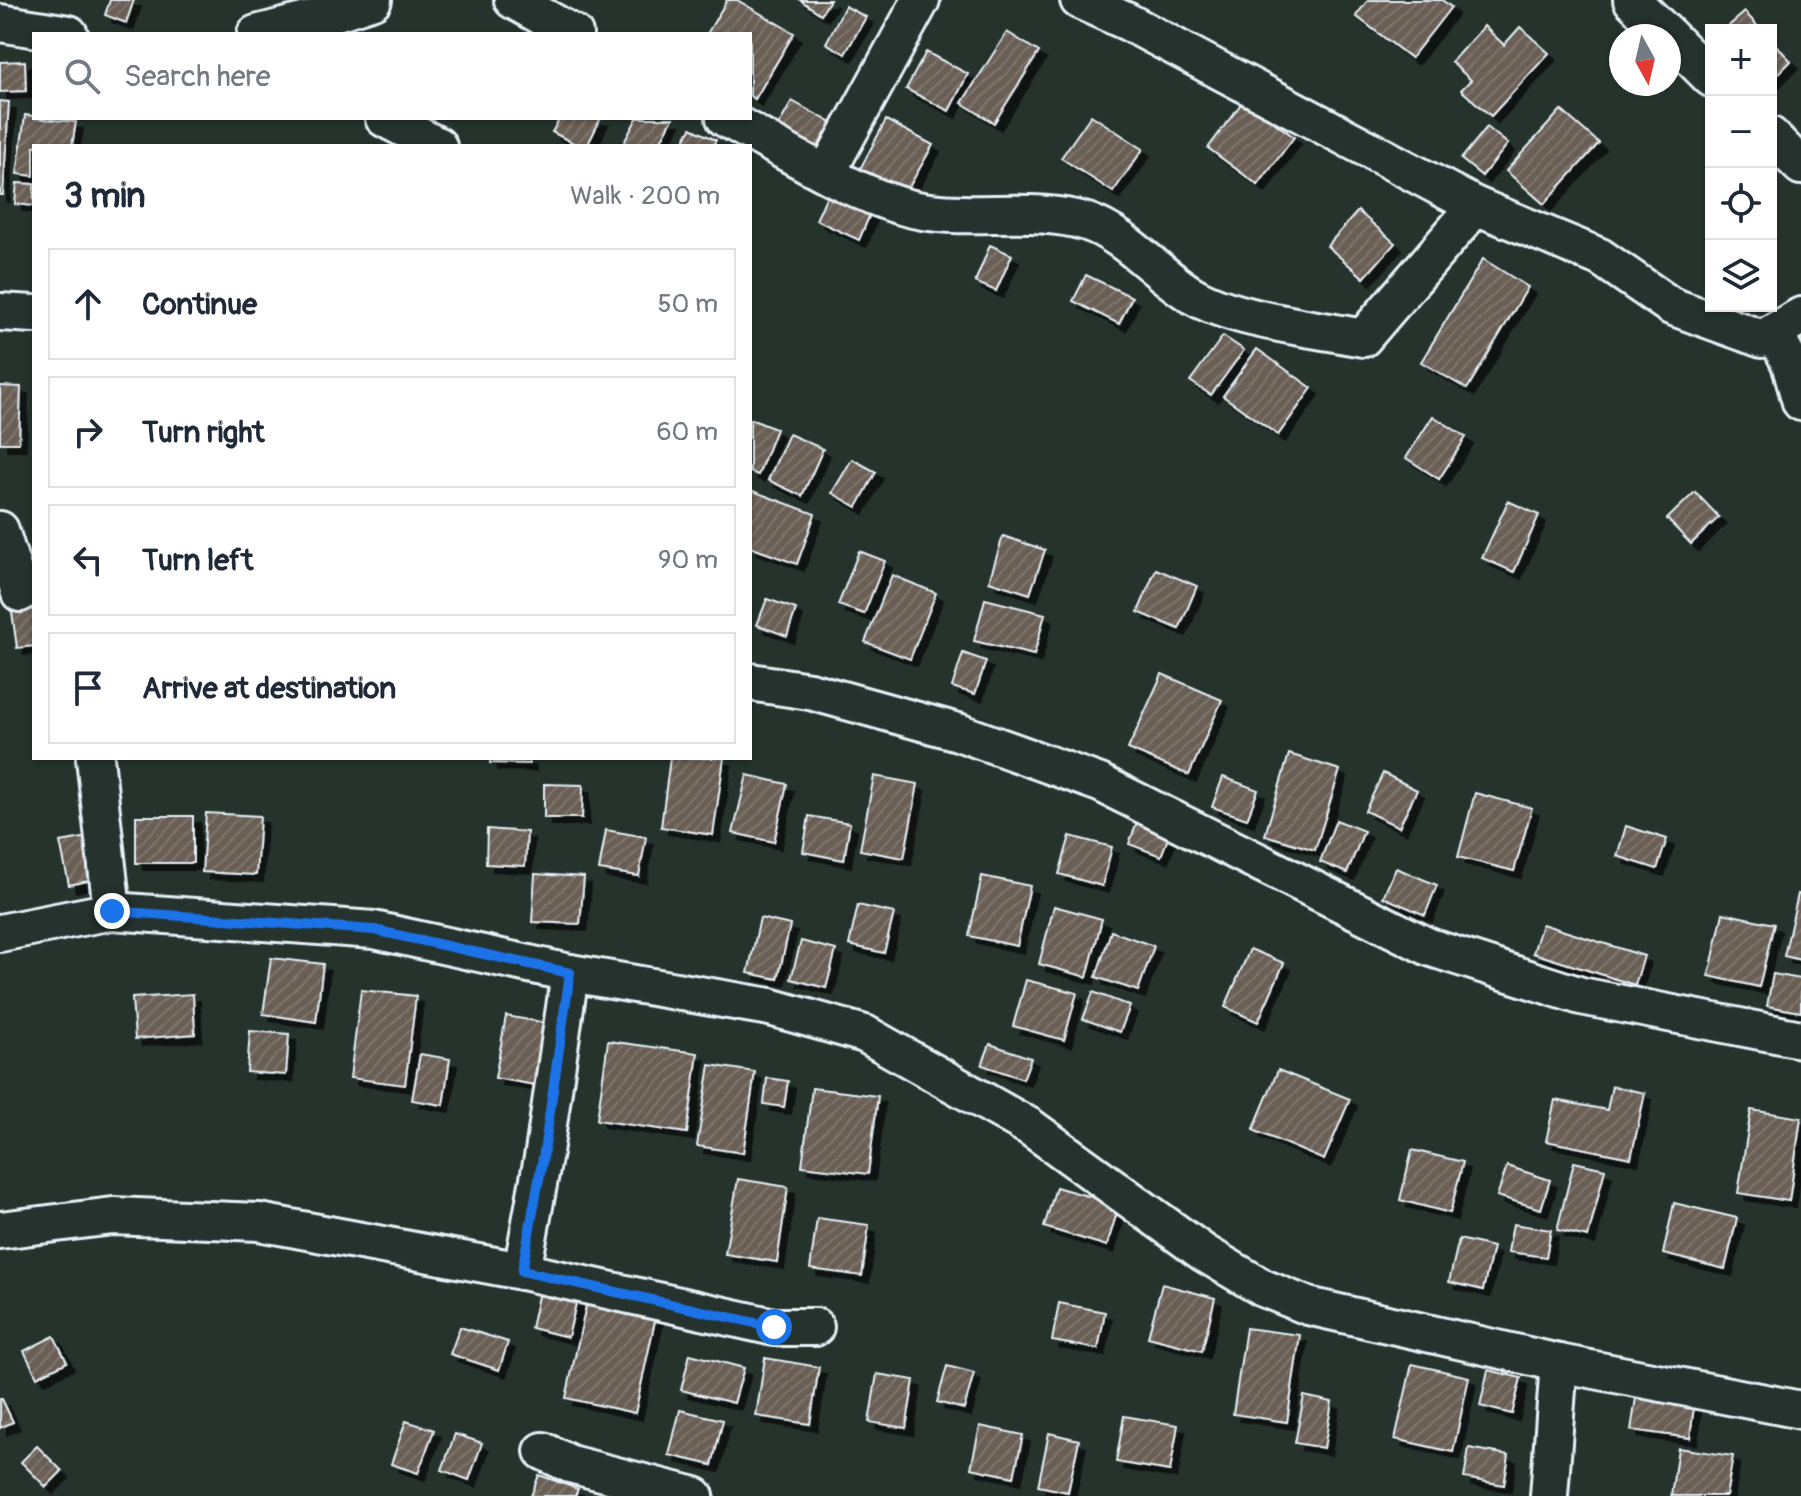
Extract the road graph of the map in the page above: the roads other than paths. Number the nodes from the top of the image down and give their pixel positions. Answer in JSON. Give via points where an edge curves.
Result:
{"nodes":[{"id":1,"x":373,"y":0,"type":"edge"},
{"id":2,"x":513,"y":0,"type":"edge"},
{"id":3,"x":921,"y":0,"type":"edge"},
{"id":4,"x":1079,"y":0,"type":"edge"},
{"id":5,"x":1632,"y":0,"type":"edge"},
{"id":6,"x":1135,"y":11,"type":"edge"},
{"id":7,"x":0,"y":23,"type":"edge"},
{"id":8,"x":1657,"y":24,"type":"edge"},
{"id":9,"x":56,"y":32,"type":"edge"},
{"id":10,"x":264,"y":32,"type":"edge"},
{"id":11,"x":570,"y":32,"type":"edge"},
{"id":12,"x":1681,"y":48,"type":"edge"},
{"id":13,"x":1705,"y":72,"type":"edge"},
{"id":14,"x":388,"y":120,"type":"edge"},
{"id":15,"x":729,"y":120,"type":"edge"},
{"id":16,"x":1777,"y":142,"type":"edge"},
{"id":17,"x":434,"y":144,"type":"edge"},
{"id":18,"x":1801,"y":166,"type":"edge"},
{"id":19,"x":827,"y":172,"type":"junction"},
{"id":20,"x":1476,"y":206,"type":"junction"},
{"id":21,"x":0,"y":312,"type":"edge"},
{"id":22,"x":32,"y":314,"type":"edge"},
{"id":23,"x":1788,"y":324,"type":"edge"},
{"id":24,"x":1801,"y":402,"type":"edge"},
{"id":25,"x":0,"y":530,"type":"edge"},
{"id":26,"x":18,"y":593,"type":"edge"},
{"id":27,"x":752,"y":682,"type":"edge"},
{"id":28,"x":95,"y":760,"type":"edge"},
{"id":29,"x":112,"y":911,"type":"junction"},
{"id":30,"x":0,"y":933,"type":"edge"},
{"id":31,"x":570,"y":973,"type":"junction"},
{"id":32,"x":1801,"y":1039,"type":"edge"},
{"id":33,"x":0,"y":1230,"type":"edge"},
{"id":34,"x":522,"y":1271,"type":"junction"},
{"id":35,"x":815,"y":1327,"type":"dead end"},
{"id":36,"x":1559,"y":1363,"type":"junction"},
{"id":37,"x":1801,"y":1410,"type":"edge"},
{"id":38,"x":543,"y":1451,"type":"dead end"},
{"id":39,"x":695,"y":1496,"type":"edge"},
{"id":40,"x":1549,"y":1496,"type":"edge"}],
"edges":[{"from":1,"to":10,"type":"street"},
{"from":2,"to":11,"type":"street"},
{"from":3,"to":19,"type":"street"},
{"from":4,"to":6,"type":"street"},
{"from":5,"to":8,"type":"street"},
{"from":6,"to":20,"type":"street"},
{"from":7,"to":9,"type":"street"},
{"from":12,"to":13,"type":"street"},
{"from":14,"to":17,"type":"street"},
{"from":15,"to":19,"type":"street"},
{"from":16,"to":18,"type":"street"},
{"from":19,"to":20,"type":"street","via":[[876,198],[921,211],[1089,222],[1221,310],[1363,338]]},
{"from":20,"to":23,"type":"street","via":[[1600,257],[1671,306],[1762,339]]},
{"from":21,"to":22,"type":"street"},
{"from":23,"to":24,"type":"street","via":[[1790,363]]},
{"from":25,"to":26,"type":"street"},
{"from":27,"to":32,"type":"street","via":[[810,691],[958,732],[1100,783],[1429,947],[1581,996]]},
{"from":28,"to":29,"type":"street"},
{"from":29,"to":30,"type":"street"},
{"from":29,"to":31,"type":"street","via":[[374,930]]},
{"from":31,"to":34,"type":"street"},
{"from":31,"to":36,"type":"street","via":[[770,1007],[865,1034],[1030,1127],[1204,1253],[1263,1288],[1308,1306]]},
{"from":33,"to":34,"type":"street","via":[[113,1216],[259,1222]]},
{"from":34,"to":35,"type":"street","via":[[774,1327]]},
{"from":36,"to":37,"type":"street"},
{"from":36,"to":40,"type":"street"},
{"from":38,"to":39,"type":"street","via":[[570,1464]]}]}
